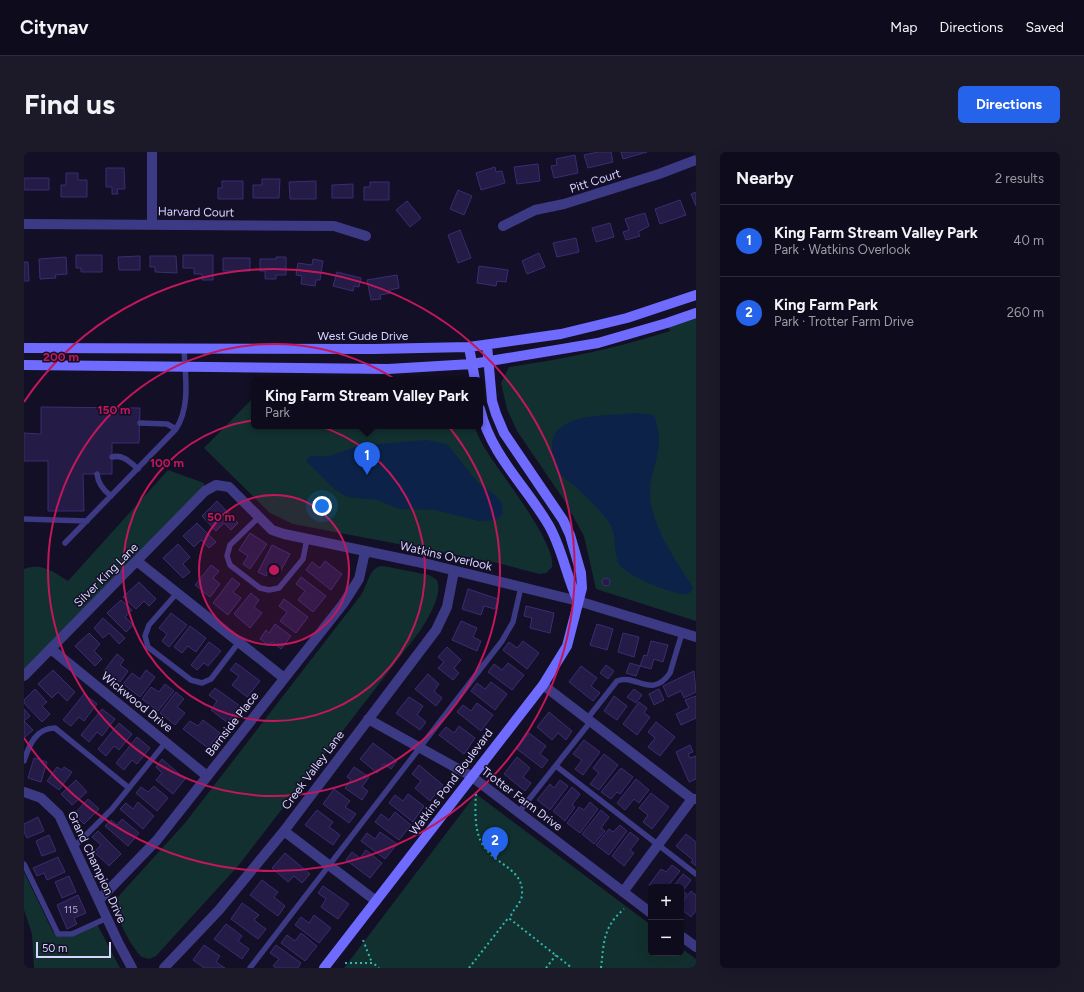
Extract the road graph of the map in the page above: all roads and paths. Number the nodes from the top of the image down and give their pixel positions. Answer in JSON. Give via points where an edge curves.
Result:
{"nodes":[{"id":1,"x":152,"y":152,"type":"edge"},
{"id":2,"x":696,"y":160,"type":"edge"},
{"id":3,"x":24,"y":224,"type":"edge"},
{"id":4,"x":152,"y":224,"type":"junction"},
{"id":5,"x":503,"y":226,"type":"dead end"},
{"id":6,"x":366,"y":236,"type":"dead end"},
{"id":7,"x":696,"y":295,"type":"edge"},
{"id":8,"x":696,"y":313,"type":"edge"},
{"id":9,"x":487,"y":344,"type":"junction"},
{"id":10,"x":469,"y":347,"type":"junction"},
{"id":11,"x":24,"y":348,"type":"edge"},
{"id":12,"x":184,"y":348,"type":"junction"},
{"id":13,"x":488,"y":362,"type":"junction"},
{"id":14,"x":472,"y":364,"type":"junction"},
{"id":15,"x":24,"y":365,"type":"edge"},
{"id":16,"x":185,"y":367,"type":"junction"},
{"id":17,"x":474,"y":377,"type":"edge"},
{"id":18,"x":483,"y":421,"type":"edge"},
{"id":19,"x":140,"y":423,"type":"dead end"},
{"id":20,"x":176,"y":429,"type":"junction"},
{"id":21,"x":112,"y":457,"type":"dead end"},
{"id":22,"x":138,"y":469,"type":"junction"},
{"id":23,"x":97,"y":474,"type":"dead end"},
{"id":24,"x":205,"y":491,"type":"joint"},
{"id":25,"x":110,"y":496,"type":"junction"},
{"id":26,"x":259,"y":517,"type":"junction"},
{"id":27,"x":24,"y":519,"type":"edge"},
{"id":28,"x":87,"y":521,"type":"junction"},
{"id":29,"x":307,"y":539,"type":"junction"},
{"id":30,"x":65,"y":543,"type":"dead end"},
{"id":31,"x":365,"y":552,"type":"junction"},
{"id":32,"x":138,"y":562,"type":"junction"},
{"id":33,"x":454,"y":571,"type":"junction"},
{"id":34,"x":521,"y":587,"type":"junction"},
{"id":35,"x":178,"y":594,"type":"junction"},
{"id":36,"x":578,"y":601,"type":"junction"},
{"id":37,"x":682,"y":633,"type":"junction"},
{"id":38,"x":696,"y":637,"type":"edge"},
{"id":39,"x":239,"y":642,"type":"junction"},
{"id":40,"x":51,"y":649,"type":"junction"},
{"id":41,"x":24,"y":676,"type":"edge"},
{"id":42,"x":284,"y":678,"type":"junction"},
{"id":43,"x":543,"y":685,"type":"junction"},
{"id":44,"x":368,"y":719,"type":"junction"},
{"id":45,"x":589,"y":720,"type":"junction"},
{"id":46,"x":166,"y":742,"type":"junction"},
{"id":47,"x":420,"y":748,"type":"junction"},
{"id":48,"x":24,"y":761,"type":"edge"},
{"id":49,"x":556,"y":766,"type":"junction"},
{"id":50,"x":207,"y":776,"type":"junction"},
{"id":51,"x":471,"y":776,"type":"junction"},
{"id":52,"x":129,"y":788,"type":"junction"},
{"id":53,"x":24,"y":792,"type":"edge"},
{"id":54,"x":476,"y":794,"type":"dead end"},
{"id":55,"x":694,"y":799,"type":"edge"},
{"id":56,"x":519,"y":812,"type":"junction"},
{"id":57,"x":284,"y":831,"type":"junction"},
{"id":58,"x":658,"y":845,"type":"junction"},
{"id":59,"x":74,"y":847,"type":"junction"},
{"id":60,"x":24,"y":864,"type":"edge"},
{"id":61,"x":329,"y":865,"type":"junction"},
{"id":62,"x":696,"y":874,"type":"edge"},
{"id":63,"x":624,"y":892,"type":"junction"},
{"id":64,"x":99,"y":900,"type":"junction"},
{"id":65,"x":376,"y":901,"type":"junction"},
{"id":66,"x":624,"y":909,"type":"dead end"},
{"id":67,"x":648,"y":911,"type":"edge"},
{"id":68,"x":510,"y":916,"type":"junction"},
{"id":69,"x":107,"y":918,"type":"junction"},
{"id":70,"x":684,"y":938,"type":"edge"},
{"id":71,"x":363,"y":940,"type":"dead end"},
{"id":72,"x":696,"y":947,"type":"edge"},
{"id":73,"x":556,"y":955,"type":"junction"},
{"id":74,"x":345,"y":963,"type":"dead end"},
{"id":75,"x":373,"y":963,"type":"junction"},
{"id":76,"x":132,"y":968,"type":"edge"},
{"id":77,"x":164,"y":968,"type":"edge"},
{"id":78,"x":250,"y":968,"type":"edge"},
{"id":79,"x":324,"y":968,"type":"edge"},
{"id":80,"x":379,"y":968,"type":"edge"},
{"id":81,"x":470,"y":968,"type":"edge"},
{"id":82,"x":546,"y":968,"type":"edge"},
{"id":83,"x":572,"y":968,"type":"edge"},
{"id":84,"x":601,"y":968,"type":"edge"}],
"edges":[{"from":1,"to":4,"type":"street"},
{"from":2,"to":5,"type":"street","name":"Pitt Court","via":[[564,204],[535,210]]},
{"from":3,"to":4,"type":"street","name":"Harvard Court"},
{"from":4,"to":6,"type":"street","name":"Harvard Court","via":[[334,226]]},
{"from":7,"to":9,"type":"main road","name":"West Gude Drive","via":[[627,318],[561,334]]},
{"from":8,"to":13,"type":"main road","via":[[598,343]]},
{"from":9,"to":10,"type":"main road","name":"West Gude Drive"},
{"from":9,"to":13,"type":"main road","name":"Watkins Pond Boulevard"},
{"from":10,"to":12,"type":"main road","name":"West Gude Drive"},
{"from":10,"to":14,"type":"main road"},
{"from":11,"to":12,"type":"main road","name":"West Gude Drive"},
{"from":12,"to":16,"type":"lane"},
{"from":13,"to":14,"type":"main road"},
{"from":13,"to":36,"type":"main road","name":"Watkins Pond Boulevard","via":[[492,401],[504,433],[570,535],[577,555],[582,588]]},
{"from":14,"to":16,"type":"main road","via":[[388,369]]},
{"from":14,"to":17,"type":"main road"},
{"from":15,"to":16,"type":"main road"},
{"from":16,"to":20,"type":"lane","via":[[184,413]]},
{"from":18,"to":36,"type":"main road","via":[[503,460],[556,539],[569,582]]},
{"from":19,"to":20,"type":"lane","via":[[167,424]]},
{"from":20,"to":22,"type":"lane"},
{"from":21,"to":22,"type":"lane","via":[[126,459]]},
{"from":22,"to":25,"type":"lane"},
{"from":23,"to":25,"type":"lane","via":[[98,482]]},
{"from":24,"to":26,"type":"street","name":"Watkins Overlook","via":[[216,485],[229,487]]},
{"from":24,"to":32,"type":"street","name":"Silver King Lane"},
{"from":25,"to":28,"type":"lane"},
{"from":26,"to":29,"type":"street","name":"Watkins Overlook","via":[[272,530]]},
{"from":26,"to":29,"type":"lane","via":[[230,545],[227,556],[230,565],[260,588],[279,588],[303,559]]},
{"from":27,"to":28,"type":"lane"},
{"from":28,"to":30,"type":"lane"},
{"from":29,"to":31,"type":"street","name":"Watkins Overlook"},
{"from":31,"to":33,"type":"street","name":"Watkins Overlook"},
{"from":31,"to":42,"type":"street","name":"Barnside Place","via":[[357,586]]},
{"from":32,"to":35,"type":"street"},
{"from":32,"to":40,"type":"street","name":"Silver King Lane"},
{"from":33,"to":34,"type":"street","name":"Watkins Overlook"},
{"from":33,"to":44,"type":"street","name":"Creek Valley Lane","via":[[442,620]]},
{"from":34,"to":36,"type":"street","name":"Watkins Overlook"},
{"from":34,"to":47,"type":"lane","via":[[509,631]]},
{"from":35,"to":39,"type":"street"},
{"from":35,"to":39,"type":"lane","via":[[149,625],[145,636],[148,647],[191,680],[202,683],[211,679]]},
{"from":36,"to":37,"type":"street","name":"Watkins Overlook"},
{"from":36,"to":43,"type":"main road","name":"Watkins Pond Boulevard","via":[[567,646]]},
{"from":37,"to":38,"type":"street","name":"Watkins Overlook"},
{"from":37,"to":45,"type":"lane","via":[[670,673],[666,678],[651,686],[624,678],[617,681]]},
{"from":39,"to":42,"type":"street"},
{"from":40,"to":41,"type":"street","name":"Silver King Lane"},
{"from":40,"to":46,"type":"street","name":"Wickwood Drive"},
{"from":42,"to":50,"type":"street","name":"Barnside Place"},
{"from":43,"to":45,"type":"street"},
{"from":43,"to":51,"type":"main road","name":"Watkins Pond Boulevard"},
{"from":44,"to":47,"type":"street","name":"Trotter Farm Drive"},
{"from":44,"to":57,"type":"street","name":"Creek Valley Lane"},
{"from":45,"to":49,"type":"lane"},
{"from":45,"to":55,"type":"street"},
{"from":46,"to":50,"type":"street","name":"Wickwood Drive"},
{"from":46,"to":52,"type":"lane"},
{"from":47,"to":51,"type":"street","name":"Trotter Farm Drive"},
{"from":47,"to":61,"type":"lane"},
{"from":48,"to":52,"type":"lane","via":[[39,733],[47,728],[55,728]]},
{"from":49,"to":56,"type":"lane"},
{"from":49,"to":58,"type":"lane"},
{"from":50,"to":64,"type":"street","name":"Barnside Place","via":[[157,840]]},
{"from":51,"to":56,"type":"street","name":"Trotter Farm Drive"},
{"from":51,"to":65,"type":"main road","name":"Watkins Pond Boulevard"},
{"from":52,"to":59,"type":"lane"},
{"from":53,"to":59,"type":"street","name":"Grand Champion Drive","via":[[42,798],[56,810]]},
{"from":54,"to":68,"type":"path","via":[[475,806],[480,839],[488,852],[513,871],[521,888],[522,897]]},
{"from":55,"to":58,"type":"street"},
{"from":56,"to":63,"type":"street","name":"Trotter Farm Drive"},
{"from":57,"to":61,"type":"street"},
{"from":57,"to":77,"type":"street","name":"Creek Valley Lane","via":[[219,910]]},
{"from":58,"to":62,"type":"lane"},
{"from":58,"to":63,"type":"street"},
{"from":59,"to":64,"type":"street","name":"Grand Champion Drive"},
{"from":60,"to":69,"type":"lane","via":[[58,934],[72,934]]},
{"from":61,"to":65,"type":"street"},
{"from":61,"to":78,"type":"lane"},
{"from":63,"to":67,"type":"street","name":"Trotter Farm Drive"},
{"from":64,"to":69,"type":"street","name":"Grand Champion Drive"},
{"from":65,"to":79,"type":"main road","name":"Watkins Pond Boulevard"},
{"from":66,"to":84,"type":"path","via":[[607,928]]},
{"from":68,"to":73,"type":"path","via":[[510,919]]},
{"from":68,"to":81,"type":"path"},
{"from":69,"to":76,"type":"street","name":"Grand Champion Drive"},
{"from":70,"to":72,"type":"street"},
{"from":71,"to":75,"type":"path"},
{"from":73,"to":82,"type":"path"},
{"from":73,"to":83,"type":"path"},
{"from":74,"to":75,"type":"path"},
{"from":75,"to":80,"type":"path"}]}
